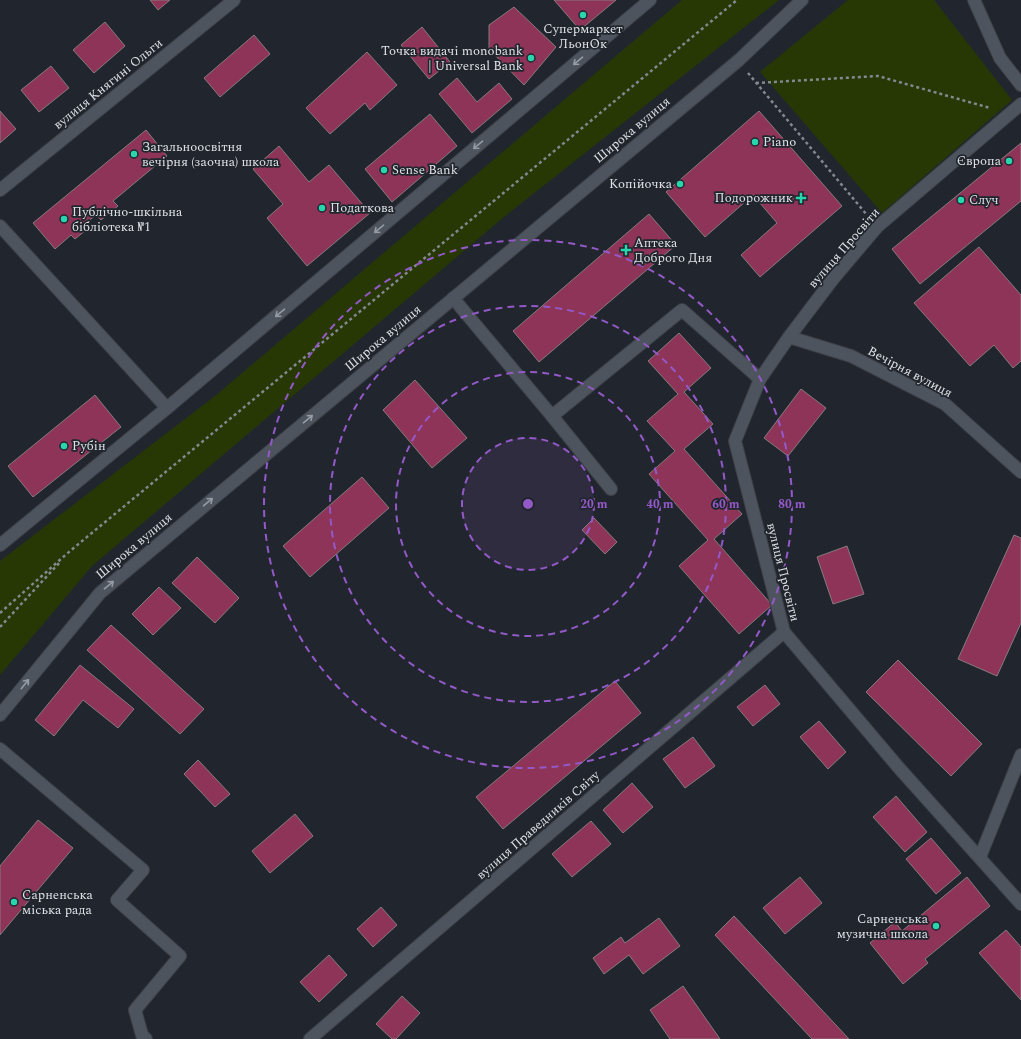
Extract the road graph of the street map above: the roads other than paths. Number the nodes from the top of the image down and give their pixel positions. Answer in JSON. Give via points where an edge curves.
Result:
{"nodes":[{"id":1,"x":234,"y":0,"type":"edge"},
{"id":2,"x":650,"y":0,"type":"edge"},
{"id":3,"x":802,"y":0,"type":"edge"},
{"id":4,"x":974,"y":0,"type":"edge"},
{"id":5,"x":1021,"y":85,"type":"edge"},
{"id":6,"x":1021,"y":104,"type":"edge"},
{"id":7,"x":0,"y":190,"type":"edge"},
{"id":8,"x":0,"y":226,"type":"edge"},
{"id":9,"x":453,"y":298,"type":"junction"},
{"id":10,"x":789,"y":337,"type":"junction"},
{"id":11,"x":760,"y":380,"type":"junction"},
{"id":12,"x":167,"y":408,"type":"junction"},
{"id":13,"x":552,"y":416,"type":"junction"},
{"id":14,"x":1021,"y":472,"type":"edge"},
{"id":15,"x":610,"y":489,"type":"dead end"},
{"id":16,"x":0,"y":545,"type":"edge"},
{"id":17,"x":784,"y":632,"type":"junction"},
{"id":18,"x":0,"y":715,"type":"edge"},
{"id":19,"x":0,"y":749,"type":"edge"},
{"id":20,"x":1021,"y":755,"type":"edge"},
{"id":21,"x":980,"y":857,"type":"junction"},
{"id":22,"x":1021,"y":904,"type":"edge"},
{"id":23,"x":146,"y":1039,"type":"edge"},
{"id":24,"x":310,"y":1039,"type":"edge"}],
"edges":[{"from":1,"to":7,"type":"street","name":"вулиця Княгині Ольги"},
{"from":2,"to":12,"type":"street","one_way":true},
{"from":3,"to":9,"type":"street","name":"Широка вулиця","via":[[739,60]]},
{"from":4,"to":5,"type":"street","via":[[1000,58]]},
{"from":6,"to":10,"type":"street","name":"вулиця Просвіти","via":[[877,227]]},
{"from":8,"to":12,"type":"street"},
{"from":9,"to":13,"type":"street"},
{"from":18,"to":9,"type":"street","name":"Широка вулиця","one_way":true,"via":[[100,593]]},
{"from":10,"to":11,"type":"street","name":"вулиця Просвіти"},
{"from":10,"to":14,"type":"street","name":"Вечірня вулиця","via":[[851,356],[945,404]]},
{"from":11,"to":13,"type":"street","via":[[682,310]]},
{"from":11,"to":17,"type":"street","name":"вулиця Просвіти","via":[[735,441]]},
{"from":12,"to":16,"type":"street"},
{"from":13,"to":15,"type":"street"},
{"from":17,"to":21,"type":"street","name":"вулиця Просвіти","via":[[899,768]]},
{"from":17,"to":24,"type":"street","name":"вулиця Праведників Світу"},
{"from":19,"to":23,"type":"street","via":[[143,870],[117,900],[180,956],[135,1010],[142,1035]]},
{"from":20,"to":21,"type":"street"},
{"from":21,"to":22,"type":"street","name":"вулиця Просвіти"}]}
